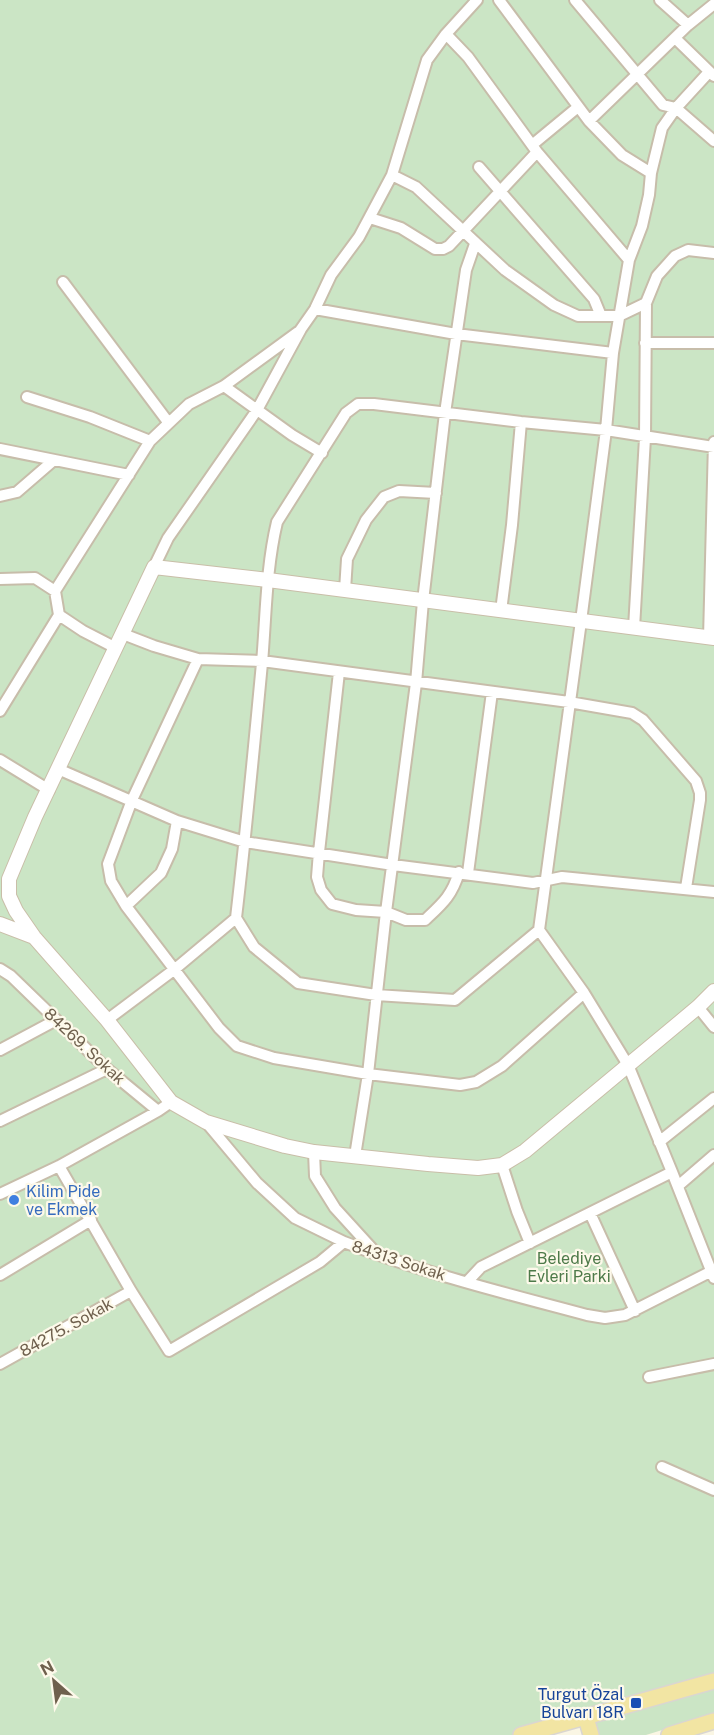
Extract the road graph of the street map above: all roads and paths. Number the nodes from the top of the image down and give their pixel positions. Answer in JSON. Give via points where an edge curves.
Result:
{"nodes":[{"id":1,"x":477,"y":0,"type":"edge"},
{"id":2,"x":499,"y":0,"type":"edge"},
{"id":3,"x":575,"y":0,"type":"edge"},
{"id":4,"x":660,"y":0,"type":"edge"},
{"id":5,"x":714,"y":4,"type":"edge"},
{"id":6,"x":688,"y":25,"type":"junction"},
{"id":7,"x":446,"y":34,"type":"junction"},
{"id":8,"x":675,"y":38,"type":"junction"},
{"id":9,"x":712,"y":74,"type":"edge"},
{"id":10,"x":638,"y":75,"type":"junction"},
{"id":11,"x":578,"y":107,"type":"junction"},
{"id":12,"x":675,"y":108,"type":"junction"},
{"id":13,"x":589,"y":122,"type":"junction"},
{"id":14,"x":714,"y":141,"type":"edge"},
{"id":15,"x":535,"y":149,"type":"junction"},
{"id":16,"x":479,"y":166,"type":"dead end"},
{"id":17,"x":651,"y":173,"type":"junction"},
{"id":18,"x":392,"y":175,"type":"junction"},
{"id":19,"x":500,"y":190,"type":"junction"},
{"id":20,"x":370,"y":218,"type":"junction"},
{"id":21,"x":462,"y":230,"type":"junction"},
{"id":22,"x":475,"y":244,"type":"junction"},
{"id":23,"x":714,"y":253,"type":"edge"},
{"id":24,"x":629,"y":260,"type":"junction"},
{"id":25,"x":63,"y":282,"type":"dead end"},
{"id":26,"x":646,"y":303,"type":"junction"},
{"id":27,"x":315,"y":309,"type":"junction"},
{"id":28,"x":602,"y":316,"type":"junction"},
{"id":29,"x":619,"y":316,"type":"junction"},
{"id":30,"x":301,"y":329,"type":"junction"},
{"id":31,"x":456,"y":334,"type":"junction"},
{"id":32,"x":714,"y":343,"type":"edge"},
{"id":33,"x":645,"y":344,"type":"junction"},
{"id":34,"x":613,"y":353,"type":"junction"},
{"id":35,"x":224,"y":386,"type":"junction"},
{"id":36,"x":27,"y":397,"type":"dead end"},
{"id":37,"x":257,"y":410,"type":"junction"},
{"id":38,"x":445,"y":413,"type":"junction"},
{"id":39,"x":168,"y":422,"type":"junction"},
{"id":40,"x":521,"y":422,"type":"junction"},
{"id":41,"x":606,"y":430,"type":"junction"},
{"id":42,"x":645,"y":438,"type":"junction"},
{"id":43,"x":150,"y":441,"type":"junction"},
{"id":44,"x":714,"y":442,"type":"edge"},
{"id":45,"x":714,"y":447,"type":"edge"},
{"id":46,"x":0,"y":449,"type":"edge"},
{"id":47,"x":322,"y":453,"type":"junction"},
{"id":48,"x":54,"y":460,"type":"junction"},
{"id":49,"x":129,"y":475,"type":"junction"},
{"id":50,"x":436,"y":493,"type":"junction"},
{"id":51,"x":0,"y":496,"type":"edge"},
{"id":52,"x":154,"y":567,"type":"junction"},
{"id":53,"x":0,"y":579,"type":"edge"},
{"id":54,"x":268,"y":580,"type":"junction"},
{"id":55,"x":345,"y":590,"type":"junction"},
{"id":56,"x":55,"y":591,"type":"junction"},
{"id":57,"x":423,"y":601,"type":"junction"},
{"id":58,"x":501,"y":611,"type":"junction"},
{"id":59,"x":59,"y":615,"type":"junction"},
{"id":60,"x":581,"y":621,"type":"junction"},
{"id":61,"x":634,"y":628,"type":"junction"},
{"id":62,"x":123,"y":634,"type":"junction"},
{"id":63,"x":712,"y":638,"type":"edge"},
{"id":64,"x":116,"y":648,"type":"junction"},
{"id":65,"x":198,"y":659,"type":"junction"},
{"id":66,"x":262,"y":661,"type":"junction"},
{"id":67,"x":339,"y":672,"type":"junction"},
{"id":68,"x":416,"y":683,"type":"junction"},
{"id":69,"x":492,"y":692,"type":"junction"},
{"id":70,"x":569,"y":702,"type":"junction"},
{"id":71,"x":0,"y":711,"type":"edge"},
{"id":72,"x":0,"y":760,"type":"edge"},
{"id":73,"x":58,"y":770,"type":"junction"},
{"id":74,"x":49,"y":790,"type":"junction"},
{"id":75,"x":132,"y":800,"type":"junction"},
{"id":76,"x":177,"y":821,"type":"junction"},
{"id":77,"x":245,"y":842,"type":"junction"},
{"id":78,"x":319,"y":852,"type":"junction"},
{"id":79,"x":393,"y":865,"type":"junction"},
{"id":80,"x":463,"y":873,"type":"junction"},
{"id":81,"x":545,"y":881,"type":"junction"},
{"id":82,"x":686,"y":888,"type":"junction"},
{"id":83,"x":714,"y":892,"type":"edge"},
{"id":84,"x":126,"y":906,"type":"junction"},
{"id":85,"x":386,"y":912,"type":"junction"},
{"id":86,"x":236,"y":918,"type":"junction"},
{"id":87,"x":0,"y":924,"type":"edge"},
{"id":88,"x":539,"y":930,"type":"junction"},
{"id":89,"x":34,"y":937,"type":"junction"},
{"id":90,"x":0,"y":969,"type":"edge"},
{"id":91,"x":175,"y":969,"type":"junction"},
{"id":92,"x":11,"y":976,"type":"junction"},
{"id":93,"x":0,"y":984,"type":"edge"},
{"id":94,"x":714,"y":991,"type":"edge"},
{"id":95,"x":584,"y":993,"type":"junction"},
{"id":96,"x":376,"y":995,"type":"junction"},
{"id":97,"x":698,"y":1007,"type":"junction"},
{"id":98,"x":56,"y":1020,"type":"junction"},
{"id":99,"x":107,"y":1020,"type":"junction"},
{"id":100,"x":714,"y":1027,"type":"edge"},
{"id":101,"x":0,"y":1050,"type":"edge"},
{"id":102,"x":628,"y":1065,"type":"junction"},
{"id":103,"x":107,"y":1068,"type":"junction"},
{"id":104,"x":368,"y":1074,"type":"junction"},
{"id":105,"x":714,"y":1098,"type":"edge"},
{"id":106,"x":171,"y":1102,"type":"junction"},
{"id":107,"x":158,"y":1111,"type":"junction"},
{"id":108,"x":0,"y":1121,"type":"edge"},
{"id":109,"x":206,"y":1122,"type":"junction"},
{"id":110,"x":659,"y":1142,"type":"junction"},
{"id":111,"x":314,"y":1152,"type":"junction"},
{"id":112,"x":714,"y":1155,"type":"edge"},
{"id":113,"x":355,"y":1156,"type":"junction"},
{"id":114,"x":502,"y":1165,"type":"junction"},
{"id":115,"x":59,"y":1166,"type":"junction"},
{"id":116,"x":672,"y":1172,"type":"junction"},
{"id":117,"x":678,"y":1186,"type":"junction"},
{"id":118,"x":0,"y":1194,"type":"edge"},
{"id":119,"x":590,"y":1213,"type":"junction"},
{"id":120,"x":91,"y":1220,"type":"junction"},
{"id":121,"x":344,"y":1242,"type":"junction"},
{"id":122,"x":530,"y":1243,"type":"junction"},
{"id":123,"x":379,"y":1256,"type":"junction"},
{"id":124,"x":713,"y":1273,"type":"edge"},
{"id":125,"x":0,"y":1275,"type":"edge"},
{"id":126,"x":467,"y":1282,"type":"junction"},
{"id":127,"x":131,"y":1291,"type":"junction"},
{"id":128,"x":635,"y":1311,"type":"junction"},
{"id":129,"x":0,"y":1364,"type":"edge"},
{"id":130,"x":714,"y":1364,"type":"edge"},
{"id":131,"x":649,"y":1377,"type":"dead end"},
{"id":132,"x":662,"y":1467,"type":"dead end"},
{"id":133,"x":714,"y":1490,"type":"edge"},
{"id":134,"x":714,"y":1681,"type":"edge"},
{"id":135,"x":584,"y":1717,"type":"junction"},
{"id":136,"x":714,"y":1721,"type":"edge"},
{"id":137,"x":521,"y":1735,"type":"edge"},
{"id":138,"x":591,"y":1735,"type":"edge"},
{"id":139,"x":669,"y":1735,"type":"edge"}],
"edges":[{"from":1,"to":7,"type":"street"},
{"from":2,"to":11,"type":"street"},
{"from":3,"to":10,"type":"street"},
{"from":4,"to":6,"type":"street"},
{"from":5,"to":6,"type":"street"},
{"from":6,"to":8,"type":"street"},
{"from":7,"to":15,"type":"street","via":[[468,57]]},
{"from":7,"to":18,"type":"street","via":[[427,60]]},
{"from":8,"to":9,"type":"street"},
{"from":8,"to":10,"type":"street"},
{"from":9,"to":12,"type":"street"},
{"from":10,"to":12,"type":"street","via":[[663,105]]},
{"from":10,"to":13,"type":"street"},
{"from":11,"to":13,"type":"street"},
{"from":11,"to":15,"type":"street"},
{"from":12,"to":14,"type":"street"},
{"from":12,"to":17,"type":"street","via":[[662,128]]},
{"from":13,"to":17,"type":"street","via":[[622,155]]},
{"from":15,"to":19,"type":"street"},
{"from":15,"to":24,"type":"street"},
{"from":16,"to":19,"type":"street"},
{"from":17,"to":24,"type":"street","via":[[642,226]]},
{"from":18,"to":20,"type":"street"},
{"from":18,"to":21,"type":"street","via":[[416,187]]},
{"from":19,"to":21,"type":"street"},
{"from":19,"to":28,"type":"street","via":[[594,298]]},
{"from":20,"to":21,"type":"street","via":[[401,228],[435,249],[449,246]]},
{"from":20,"to":27,"type":"street","via":[[331,275]]},
{"from":21,"to":22,"type":"street"},
{"from":22,"to":28,"type":"street","via":[[554,305],[579,316]]},
{"from":22,"to":31,"type":"street","via":[[466,270]]},
{"from":23,"to":26,"type":"street","via":[[688,250],[675,256],[657,276]]},
{"from":24,"to":29,"type":"street"},
{"from":25,"to":39,"type":"street"},
{"from":26,"to":29,"type":"street"},
{"from":26,"to":33,"type":"street"},
{"from":27,"to":30,"type":"street"},
{"from":27,"to":31,"type":"street"},
{"from":28,"to":29,"type":"street"},
{"from":29,"to":34,"type":"street"},
{"from":30,"to":35,"type":"street"},
{"from":30,"to":37,"type":"street"},
{"from":31,"to":34,"type":"street"},
{"from":31,"to":38,"type":"street"},
{"from":32,"to":33,"type":"street"},
{"from":33,"to":42,"type":"street"},
{"from":34,"to":41,"type":"street"},
{"from":35,"to":37,"type":"street"},
{"from":35,"to":39,"type":"street","via":[[189,404]]},
{"from":36,"to":43,"type":"street"},
{"from":37,"to":47,"type":"street"},
{"from":37,"to":52,"type":"street","via":[[168,538]]},
{"from":38,"to":40,"type":"street"},
{"from":38,"to":47,"type":"street","via":[[358,404],[346,413]]},
{"from":38,"to":50,"type":"street"},
{"from":39,"to":43,"type":"street"},
{"from":40,"to":41,"type":"street"},
{"from":40,"to":58,"type":"street"},
{"from":41,"to":42,"type":"street"},
{"from":41,"to":60,"type":"street"},
{"from":42,"to":45,"type":"street"},
{"from":42,"to":61,"type":"street"},
{"from":43,"to":49,"type":"street"},
{"from":44,"to":45,"type":"street"},
{"from":45,"to":63,"type":"street"},
{"from":46,"to":48,"type":"street"},
{"from":47,"to":54,"type":"street","via":[[278,522]]},
{"from":48,"to":49,"type":"street"},
{"from":48,"to":51,"type":"street","via":[[17,492]]},
{"from":49,"to":56,"type":"street"},
{"from":50,"to":55,"type":"street","via":[[399,492],[384,497],[366,520],[347,559]]},
{"from":50,"to":57,"type":"street"},
{"from":52,"to":54,"type":"street"},
{"from":52,"to":62,"type":"street"},
{"from":53,"to":56,"type":"street","via":[[35,578]]},
{"from":54,"to":55,"type":"street"},
{"from":54,"to":66,"type":"street"},
{"from":55,"to":57,"type":"street"},
{"from":56,"to":59,"type":"street"},
{"from":57,"to":58,"type":"street"},
{"from":57,"to":68,"type":"street"},
{"from":58,"to":60,"type":"street"},
{"from":59,"to":64,"type":"street"},
{"from":59,"to":71,"type":"street"},
{"from":60,"to":61,"type":"street"},
{"from":60,"to":70,"type":"street"},
{"from":61,"to":63,"type":"street"},
{"from":62,"to":64,"type":"street"},
{"from":62,"to":65,"type":"street"},
{"from":64,"to":73,"type":"street"},
{"from":65,"to":66,"type":"street"},
{"from":65,"to":75,"type":"street"},
{"from":66,"to":67,"type":"street"},
{"from":66,"to":77,"type":"street"},
{"from":67,"to":68,"type":"street"},
{"from":67,"to":78,"type":"street"},
{"from":68,"to":69,"type":"street"},
{"from":68,"to":79,"type":"street"},
{"from":69,"to":70,"type":"street"},
{"from":69,"to":80,"type":"street"},
{"from":70,"to":81,"type":"street"},
{"from":70,"to":82,"type":"street","via":[[638,716],[696,781],[700,800]]},
{"from":72,"to":74,"type":"street"},
{"from":73,"to":74,"type":"street"},
{"from":73,"to":75,"type":"street"},
{"from":74,"to":89,"type":"street","via":[[9,879],[9,896]]},
{"from":75,"to":76,"type":"street"},
{"from":75,"to":84,"type":"street","via":[[108,864],[111,881]]},
{"from":76,"to":77,"type":"street"},
{"from":76,"to":84,"type":"street","via":[[172,849],[161,873]]},
{"from":77,"to":78,"type":"street"},
{"from":77,"to":86,"type":"street"},
{"from":78,"to":79,"type":"street"},
{"from":78,"to":85,"type":"street","via":[[317,877],[332,904]]},
{"from":79,"to":80,"type":"street"},
{"from":79,"to":85,"type":"street"},
{"from":80,"to":81,"type":"street","via":[[533,883]]},
{"from":80,"to":85,"type":"street","via":[[446,901],[425,920],[406,920]]},
{"from":81,"to":82,"type":"street","via":[[562,877]]},
{"from":81,"to":88,"type":"street"},
{"from":82,"to":83,"type":"street"},
{"from":84,"to":91,"type":"street"},
{"from":85,"to":96,"type":"street"},
{"from":86,"to":91,"type":"street"},
{"from":86,"to":96,"type":"street","via":[[254,947],[298,983]]},
{"from":87,"to":89,"type":"street"},
{"from":88,"to":95,"type":"street"},
{"from":88,"to":96,"type":"street","via":[[455,1000]]},
{"from":89,"to":99,"type":"street"},
{"from":90,"to":92,"type":"street","name":"84269. Sokak"},
{"from":91,"to":99,"type":"street"},
{"from":91,"to":104,"type":"street","via":[[237,1046],[274,1058]]},
{"from":92,"to":93,"type":"street"},
{"from":92,"to":98,"type":"street","name":"84269. Sokak"},
{"from":94,"to":97,"type":"street"},
{"from":95,"to":102,"type":"street"},
{"from":95,"to":104,"type":"street","via":[[502,1066],[476,1082],[460,1085]]},
{"from":96,"to":104,"type":"street"},
{"from":97,"to":100,"type":"street"},
{"from":97,"to":102,"type":"street"},
{"from":98,"to":101,"type":"street"},
{"from":98,"to":103,"type":"street","name":"84269. Sokak"},
{"from":99,"to":106,"type":"street"},
{"from":102,"to":110,"type":"street"},
{"from":102,"to":114,"type":"street","via":[[525,1151]]},
{"from":103,"to":107,"type":"street","name":"84269. Sokak"},
{"from":103,"to":108,"type":"street"},
{"from":104,"to":113,"type":"street"},
{"from":105,"to":110,"type":"street"},
{"from":106,"to":107,"type":"street"},
{"from":106,"to":109,"type":"street"},
{"from":107,"to":115,"type":"street"},
{"from":109,"to":111,"type":"street"},
{"from":109,"to":121,"type":"street","via":[[257,1183],[295,1218]]},
{"from":110,"to":116,"type":"street"},
{"from":111,"to":113,"type":"street"},
{"from":111,"to":123,"type":"street","via":[[315,1176],[335,1208]]},
{"from":112,"to":117,"type":"street"},
{"from":113,"to":114,"type":"street","via":[[478,1168]]},
{"from":114,"to":122,"type":"street"},
{"from":115,"to":118,"type":"street"},
{"from":115,"to":120,"type":"street"},
{"from":116,"to":117,"type":"street"},
{"from":116,"to":119,"type":"street"},
{"from":117,"to":124,"type":"street"},
{"from":119,"to":122,"type":"street"},
{"from":119,"to":128,"type":"street"},
{"from":120,"to":125,"type":"street"},
{"from":120,"to":127,"type":"street"},
{"from":121,"to":123,"type":"street","name":"84313 Sokak"},
{"from":121,"to":127,"type":"street","name":"84313 Sokak","via":[[320,1262],[169,1351]]},
{"from":122,"to":126,"type":"street","via":[[481,1267]]},
{"from":123,"to":126,"type":"street","name":"84313 Sokak"},
{"from":124,"to":128,"type":"street","name":"84313 Sokak"},
{"from":126,"to":128,"type":"street","name":"84313 Sokak","via":[[596,1317],[615,1318]]},
{"from":127,"to":129,"type":"street","name":"84275. Sokak"},
{"from":130,"to":131,"type":"street"},
{"from":132,"to":133,"type":"street"},
{"from":134,"to":135,"type":"main road"},
{"from":135,"to":137,"type":"main road"},
{"from":135,"to":138,"type":"main road"},
{"from":136,"to":139,"type":"main road"}]}
